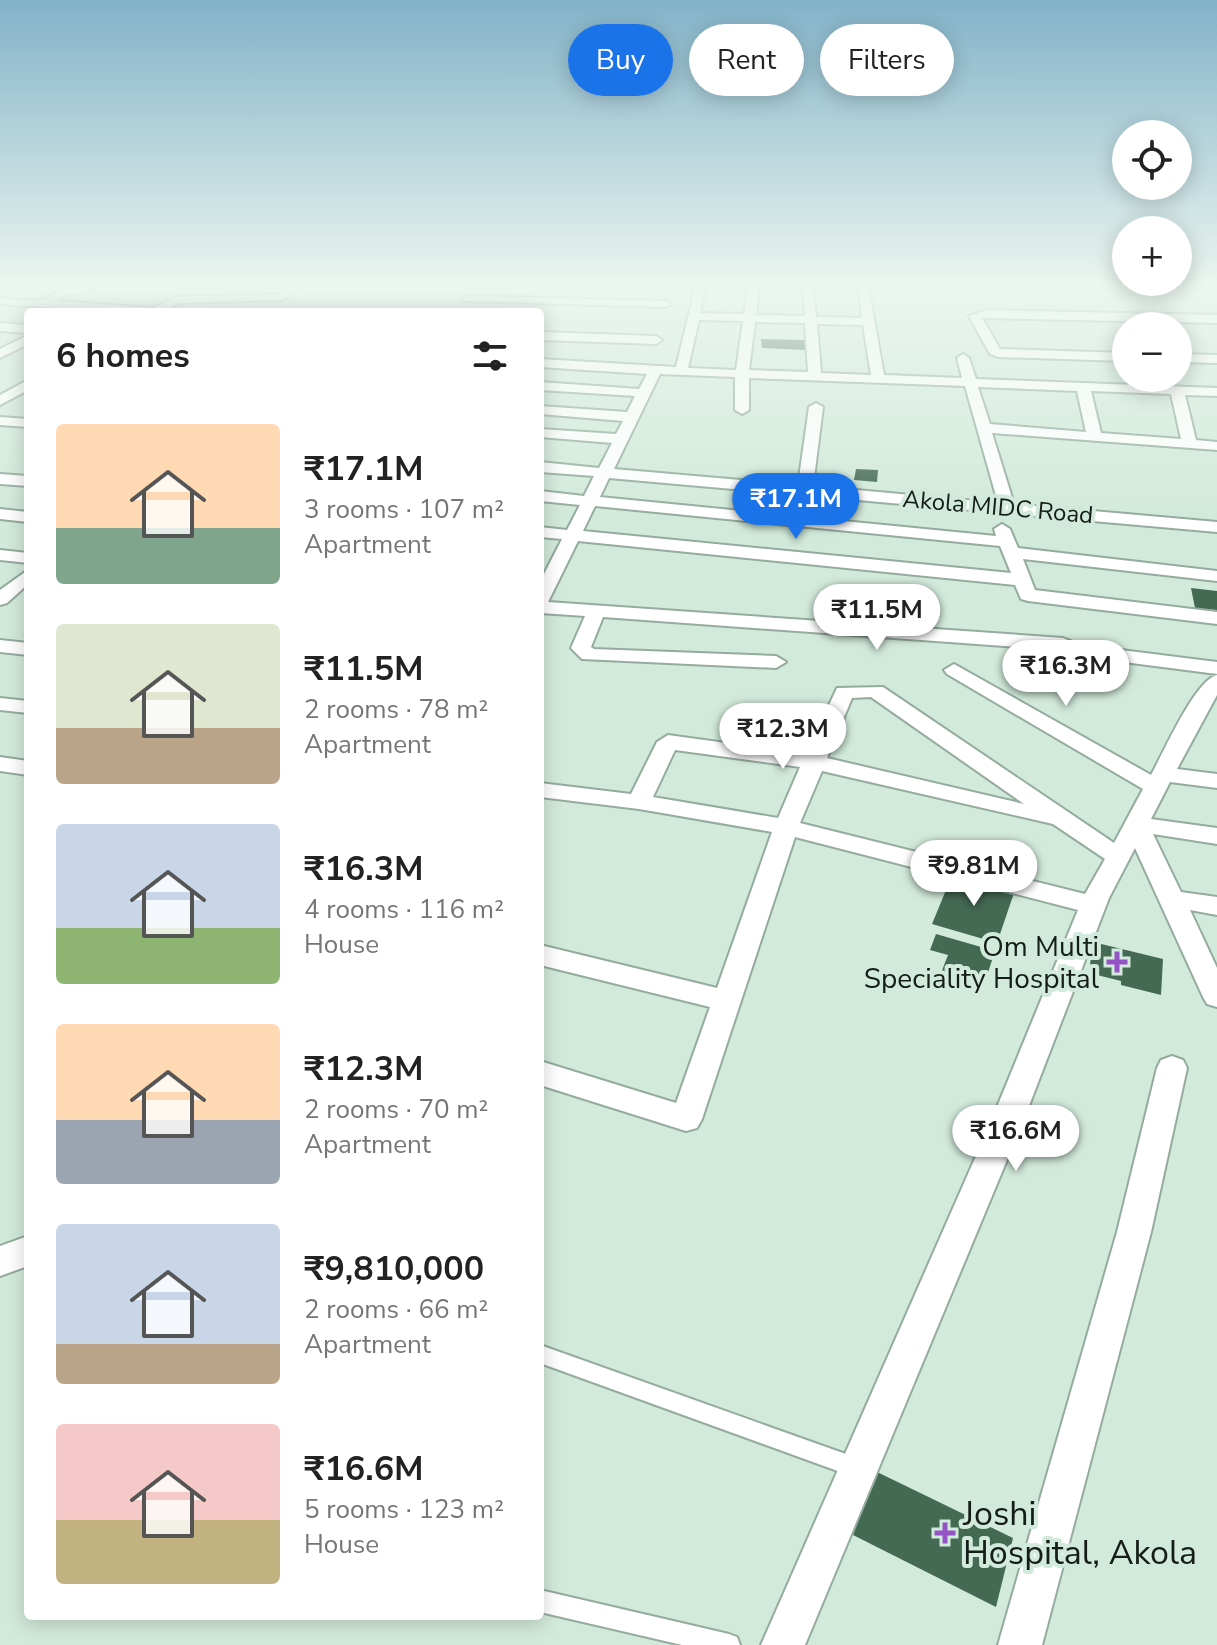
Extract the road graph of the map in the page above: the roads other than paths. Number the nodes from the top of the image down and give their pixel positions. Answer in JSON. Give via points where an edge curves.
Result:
{"nodes":[{"id":1,"x":653,"y":362,"type":"edge"},
{"id":2,"x":684,"y":362,"type":"edge"},
{"id":3,"x":744,"y":362,"type":"edge"},
{"id":4,"x":814,"y":362,"type":"edge"},
{"id":5,"x":875,"y":362,"type":"edge"},
{"id":6,"x":964,"y":362,"type":"edge"},
{"id":7,"x":544,"y":363,"type":"edge"},
{"id":8,"x":651,"y":371,"type":"junction"},
{"id":9,"x":681,"y":372,"type":"junction"},
{"id":10,"x":742,"y":374,"type":"junction"},
{"id":11,"x":815,"y":377,"type":"junction"},
{"id":12,"x":878,"y":380,"type":"junction"},
{"id":13,"x":971,"y":383,"type":"junction"},
{"id":14,"x":24,"y":386,"type":"edge"},
{"id":15,"x":544,"y":386,"type":"edge"},
{"id":16,"x":1083,"y":387,"type":"junction"},
{"id":17,"x":1112,"y":388,"type":"edge"},
{"id":18,"x":1192,"y":391,"type":"edge"},
{"id":19,"x":1177,"y":392,"type":"edge"},
{"id":20,"x":1217,"y":392,"type":"edge"},
{"id":21,"x":644,"y":393,"type":"junction"},
{"id":22,"x":24,"y":397,"type":"edge"},
{"id":23,"x":4,"y":398,"type":"edge"},
{"id":24,"x":816,"y":407,"type":"dead end"},
{"id":25,"x":544,"y":410,"type":"edge"},
{"id":26,"x":742,"y":410,"type":"dead end"},
{"id":27,"x":631,"y":417,"type":"junction"},
{"id":28,"x":0,"y":421,"type":"edge"},
{"id":29,"x":24,"y":423,"type":"edge"},
{"id":30,"x":982,"y":428,"type":"junction"},
{"id":31,"x":544,"y":433,"type":"edge"},
{"id":32,"x":1094,"y":436,"type":"junction"},
{"id":33,"x":619,"y":439,"type":"junction"},
{"id":34,"x":1190,"y":444,"type":"junction"},
{"id":35,"x":1217,"y":446,"type":"edge"},
{"id":36,"x":24,"y":465,"type":"edge"},
{"id":37,"x":544,"y":467,"type":"edge"},
{"id":38,"x":602,"y":472,"type":"junction"},
{"id":39,"x":2,"y":479,"type":"edge"},
{"id":40,"x":24,"y":481,"type":"edge"},
{"id":41,"x":805,"y":490,"type":"junction"},
{"id":42,"x":544,"y":496,"type":"edge"},
{"id":43,"x":588,"y":499,"type":"junction"},
{"id":44,"x":1000,"y":507,"type":"junction"},
{"id":45,"x":0,"y":514,"type":"edge"},
{"id":46,"x":24,"y":517,"type":"edge"},
{"id":47,"x":1217,"y":527,"type":"edge"},
{"id":48,"x":544,"y":532,"type":"edge"},
{"id":49,"x":571,"y":535,"type":"junction"},
{"id":50,"x":1010,"y":547,"type":"junction"},
{"id":51,"x":0,"y":555,"type":"edge"},
{"id":52,"x":24,"y":558,"type":"edge"},
{"id":53,"x":547,"y":569,"type":"edge"},
{"id":54,"x":1217,"y":576,"type":"edge"},
{"id":55,"x":24,"y":578,"type":"edge"},
{"id":56,"x":1022,"y":580,"type":"junction"},
{"id":57,"x":1,"y":597,"type":"edge"},
{"id":58,"x":24,"y":599,"type":"edge"},
{"id":59,"x":544,"y":607,"type":"edge"},
{"id":60,"x":596,"y":611,"type":"junction"},
{"id":61,"x":1217,"y":618,"type":"edge"},
{"id":62,"x":0,"y":646,"type":"edge"},
{"id":63,"x":24,"y":649,"type":"edge"},
{"id":64,"x":776,"y":662,"type":"dead end"},
{"id":65,"x":1217,"y":668,"type":"edge"},
{"id":66,"x":954,"y":670,"type":"dead end"},
{"id":67,"x":1217,"y":681,"type":"edge"},
{"id":68,"x":0,"y":704,"type":"edge"},
{"id":69,"x":24,"y":707,"type":"edge"},
{"id":70,"x":1206,"y":715,"type":"edge"},
{"id":71,"x":814,"y":762,"type":"junction"},
{"id":72,"x":0,"y":764,"type":"edge"},
{"id":73,"x":24,"y":767,"type":"edge"},
{"id":74,"x":1160,"y":780,"type":"junction"},
{"id":75,"x":1217,"y":781,"type":"edge"},
{"id":76,"x":544,"y":790,"type":"edge"},
{"id":77,"x":639,"y":802,"type":"junction"},
{"id":78,"x":1065,"y":821,"type":"junction"},
{"id":79,"x":1136,"y":824,"type":"junction"},
{"id":80,"x":786,"y":827,"type":"junction"},
{"id":81,"x":1217,"y":836,"type":"edge"},
{"id":82,"x":1118,"y":857,"type":"junction"},
{"id":83,"x":1171,"y":899,"type":"junction"},
{"id":84,"x":1094,"y":905,"type":"junction"},
{"id":85,"x":1217,"y":906,"type":"edge"},
{"id":86,"x":544,"y":956,"type":"edge"},
{"id":87,"x":1216,"y":992,"type":"edge"},
{"id":88,"x":727,"y":1001,"type":"junction"},
{"id":89,"x":1172,"y":1068,"type":"dead end"},
{"id":90,"x":544,"y":1074,"type":"edge"},
{"id":91,"x":544,"y":1355,"type":"edge"},
{"id":92,"x":859,"y":1469,"type":"junction"},
{"id":93,"x":544,"y":1602,"type":"edge"},
{"id":94,"x":729,"y":1645,"type":"edge"},
{"id":95,"x":783,"y":1645,"type":"edge"},
{"id":96,"x":1020,"y":1645,"type":"edge"}],
"edges":[{"from":1,"to":8,"type":"street"},
{"from":2,"to":9,"type":"street"},
{"from":3,"to":10,"type":"street"},
{"from":4,"to":11,"type":"street"},
{"from":5,"to":12,"type":"street"},
{"from":6,"to":13,"type":"street"},
{"from":7,"to":8,"type":"street"},
{"from":8,"to":9,"type":"street"},
{"from":8,"to":21,"type":"street"},
{"from":9,"to":10,"type":"street"},
{"from":10,"to":11,"type":"street"},
{"from":10,"to":26,"type":"street"},
{"from":11,"to":12,"type":"street"},
{"from":12,"to":13,"type":"street"},
{"from":13,"to":16,"type":"street"},
{"from":13,"to":30,"type":"street"},
{"from":14,"to":23,"type":"street"},
{"from":15,"to":21,"type":"street"},
{"from":16,"to":17,"type":"street"},
{"from":16,"to":32,"type":"street"},
{"from":18,"to":20,"type":"street"},
{"from":19,"to":34,"type":"street"},
{"from":21,"to":27,"type":"street"},
{"from":22,"to":23,"type":"street"},
{"from":24,"to":41,"type":"street"},
{"from":25,"to":27,"type":"street"},
{"from":27,"to":33,"type":"street"},
{"from":28,"to":29,"type":"street"},
{"from":30,"to":32,"type":"street"},
{"from":30,"to":44,"type":"street"},
{"from":31,"to":33,"type":"street"},
{"from":32,"to":34,"type":"street"},
{"from":33,"to":38,"type":"street"},
{"from":34,"to":35,"type":"street"},
{"from":36,"to":39,"type":"street"},
{"from":37,"to":38,"type":"street","name":"Akola MIDC Road"},
{"from":38,"to":41,"type":"street","name":"Akola MIDC Road"},
{"from":38,"to":43,"type":"street"},
{"from":39,"to":40,"type":"street"},
{"from":41,"to":44,"type":"street","name":"Akola MIDC Road"},
{"from":42,"to":43,"type":"street"},
{"from":43,"to":49,"type":"street"},
{"from":43,"to":50,"type":"street"},
{"from":44,"to":47,"type":"street","name":"Akola MIDC Road"},
{"from":44,"to":50,"type":"street"},
{"from":45,"to":46,"type":"street"},
{"from":48,"to":49,"type":"street"},
{"from":49,"to":53,"type":"street"},
{"from":49,"to":56,"type":"street"},
{"from":50,"to":54,"type":"street"},
{"from":50,"to":56,"type":"street"},
{"from":51,"to":52,"type":"street"},
{"from":55,"to":57,"type":"street"},
{"from":56,"to":61,"type":"street","via":[[1028,595]]},
{"from":57,"to":58,"type":"street"},
{"from":59,"to":60,"type":"street"},
{"from":60,"to":64,"type":"street","via":[[581,648],[589,655]]},
{"from":60,"to":65,"type":"street","via":[[1063,644]]},
{"from":62,"to":63,"type":"street"},
{"from":66,"to":74,"type":"street"},
{"from":67,"to":70,"type":"street"},
{"from":68,"to":69,"type":"street"},
{"from":70,"to":74,"type":"street"},
{"from":71,"to":77,"type":"street","via":[[668,742]]},
{"from":71,"to":78,"type":"street"},
{"from":71,"to":78,"type":"street","via":[[844,692],[876,691]]},
{"from":71,"to":80,"type":"street"},
{"from":72,"to":73,"type":"street"},
{"from":74,"to":75,"type":"street"},
{"from":74,"to":79,"type":"street"},
{"from":76,"to":77,"type":"street"},
{"from":77,"to":80,"type":"street"},
{"from":78,"to":82,"type":"street"},
{"from":79,"to":81,"type":"street"},
{"from":79,"to":82,"type":"street"},
{"from":79,"to":83,"type":"street"},
{"from":80,"to":84,"type":"street"},
{"from":80,"to":88,"type":"street"},
{"from":82,"to":84,"type":"street"},
{"from":83,"to":85,"type":"street"},
{"from":83,"to":87,"type":"street"},
{"from":84,"to":92,"type":"street"},
{"from":86,"to":88,"type":"street"},
{"from":88,"to":90,"type":"street","via":[[686,1119]]},
{"from":89,"to":96,"type":"street","via":[[1134,1232]]},
{"from":91,"to":92,"type":"lane"},
{"from":92,"to":95,"type":"street"},
{"from":93,"to":94,"type":"lane"}]}
